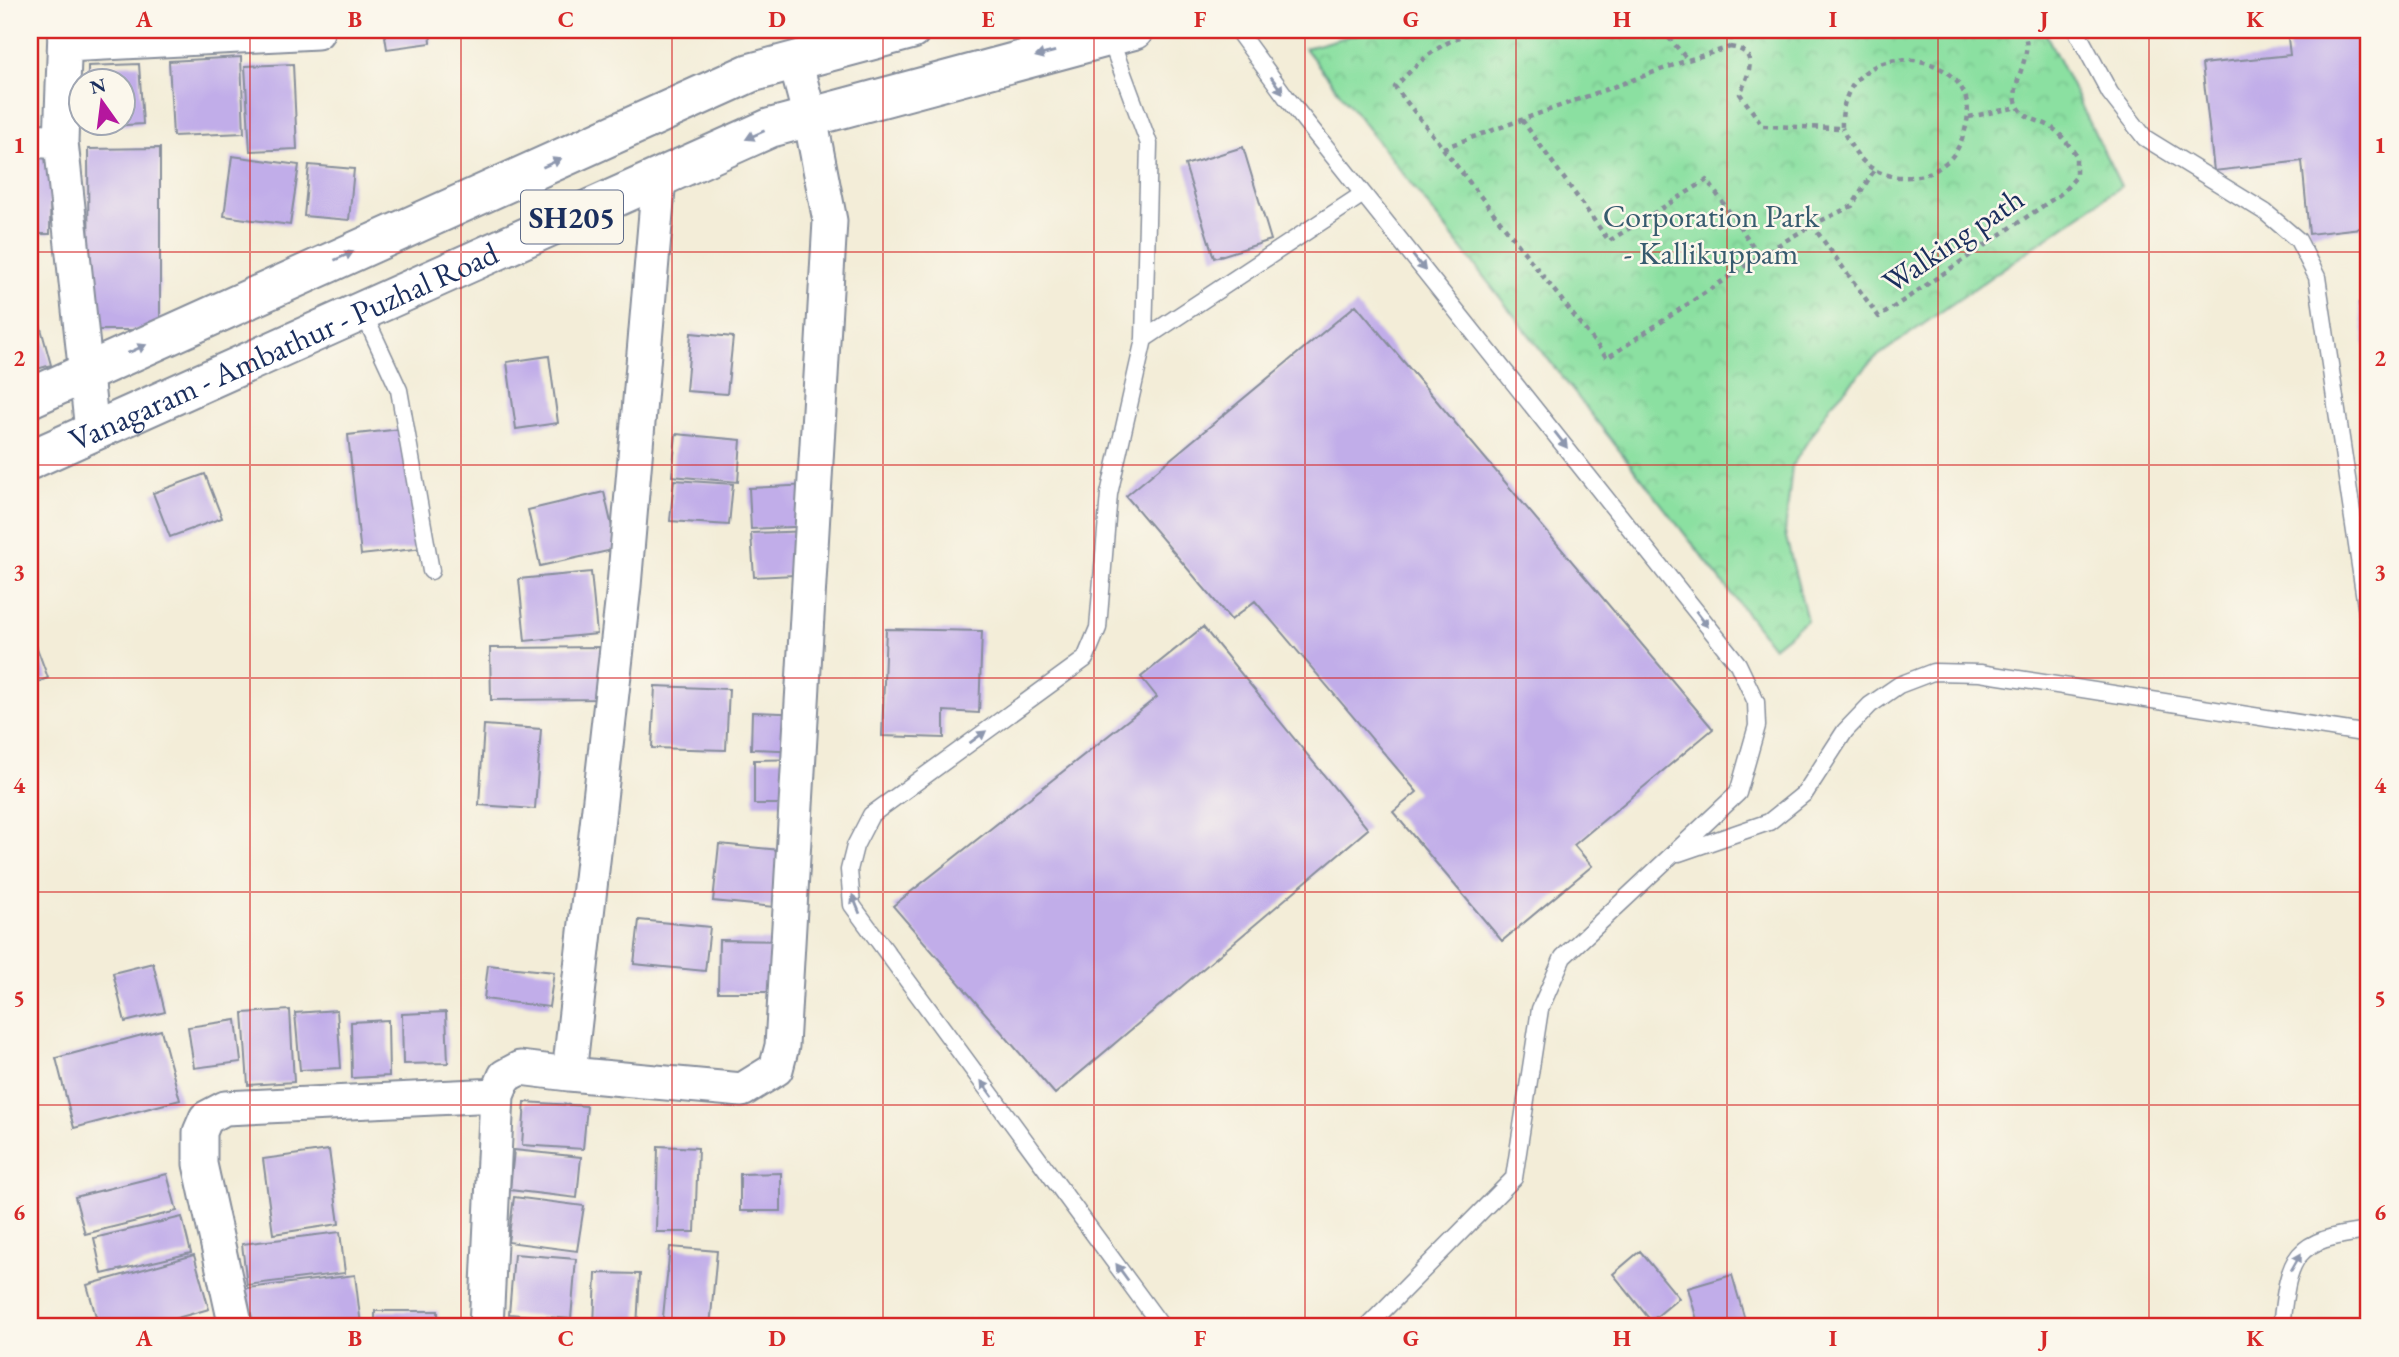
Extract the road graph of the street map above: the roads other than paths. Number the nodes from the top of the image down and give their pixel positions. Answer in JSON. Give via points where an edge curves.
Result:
{"nodes":[{"id":1,"x":911,"y":30,"type":"edge"},
{"id":2,"x":1237,"y":30,"type":"edge"},
{"id":3,"x":2076,"y":30,"type":"edge"},
{"id":4,"x":317,"y":32,"type":"dead end"},
{"id":5,"x":1122,"y":33,"type":"edge"},
{"id":6,"x":66,"y":38,"type":"edge"},
{"id":7,"x":795,"y":61,"type":"junction"},
{"id":8,"x":810,"y":117,"type":"junction"},
{"id":9,"x":45,"y":141,"type":"edge"},
{"id":10,"x":659,"y":178,"type":"junction"},
{"id":11,"x":1363,"y":194,"type":"junction"},
{"id":12,"x":362,"y":310,"type":"junction"},
{"id":13,"x":1144,"y":339,"type":"junction"},
{"id":14,"x":85,"y":373,"type":"junction"},
{"id":15,"x":30,"y":398,"type":"edge"},
{"id":16,"x":92,"y":431,"type":"junction"},
{"id":17,"x":30,"y":460,"type":"edge"},
{"id":18,"x":431,"y":571,"type":"dead end"},
{"id":19,"x":2369,"y":626,"type":"edge"},
{"id":20,"x":2369,"y":734,"type":"edge"},
{"id":21,"x":1671,"y":856,"type":"junction"},
{"id":22,"x":569,"y":1074,"type":"junction"},
{"id":23,"x":497,"y":1095,"type":"junction"},
{"id":24,"x":2369,"y":1231,"type":"edge"},
{"id":25,"x":236,"y":1327,"type":"edge"},
{"id":26,"x":486,"y":1327,"type":"edge"},
{"id":27,"x":1162,"y":1327,"type":"edge"},
{"id":28,"x":1367,"y":1327,"type":"edge"},
{"id":29,"x":2281,"y":1327,"type":"edge"}],
"edges":[{"from":1,"to":7,"type":"main road","name":"Vanagaram - Ambathur - Puzhal Road","number":"SH205"},
{"from":2,"to":11,"type":"lane","one_way":true},
{"from":3,"to":19,"type":"lane","via":[[2110,93],[2145,138],[2265,212],[2298,240],[2318,277]]},
{"from":4,"to":6,"type":"street"},
{"from":5,"to":8,"type":"main road","name":"Vanagaram - Ambathur - Puzhal Road","number":"SH205","one_way":true},
{"from":5,"to":13,"type":"lane","via":[[1149,144]]},
{"from":6,"to":9,"type":"street"},
{"from":7,"to":8,"type":"street"},
{"from":14,"to":7,"type":"main road","name":"Vanagaram - Ambathur - Puzhal Road","number":"SH205","one_way":true,"via":[[750,73]]},
{"from":8,"to":10,"type":"main road","name":"Vanagaram - Ambathur - Puzhal Road","number":"SH205","one_way":true,"via":[[769,128]]},
{"from":8,"to":22,"type":"street","via":[[830,221],[782,1046],[776,1069],[742,1090]]},
{"from":9,"to":14,"type":"street"},
{"from":10,"to":12,"type":"main road","name":"Vanagaram - Ambathur - Puzhal Road","number":"SH205"},
{"from":10,"to":22,"type":"street","via":[[624,586]]},
{"from":11,"to":13,"type":"lane"},
{"from":11,"to":21,"type":"lane","one_way":true,"via":[[1738,664],[1756,702],[1757,726],[1738,793]]},
{"from":12,"to":16,"type":"main road","name":"Vanagaram - Ambathur - Puzhal Road","number":"SH205"},
{"from":12,"to":18,"type":"lane","via":[[399,390]]},
{"from":27,"to":13,"type":"lane","one_way":true,"via":[[852,905],[849,870],[871,815],[1085,659],[1098,628],[1110,494]]},
{"from":14,"to":15,"type":"main road","name":"Vanagaram - Ambathur - Puzhal Road","number":"SH205"},
{"from":14,"to":16,"type":"street"},
{"from":16,"to":17,"type":"main road","name":"Vanagaram - Ambathur - Puzhal Road","number":"SH205"},
{"from":20,"to":21,"type":"lane","via":[[1980,673],[1933,672],[1899,685],[1870,705],[1846,731],[1805,793],[1769,822]]},
{"from":21,"to":28,"type":"lane","via":[[1563,957],[1540,1009],[1514,1178]]},
{"from":22,"to":23,"type":"street","via":[[520,1068],[505,1076]]},
{"from":23,"to":25,"type":"street","via":[[226,1108],[206,1118],[200,1132],[200,1164]]},
{"from":23,"to":26,"type":"street"},
{"from":29,"to":24,"type":"lane","one_way":true,"via":[[2286,1279],[2300,1252],[2334,1235]]}]}
